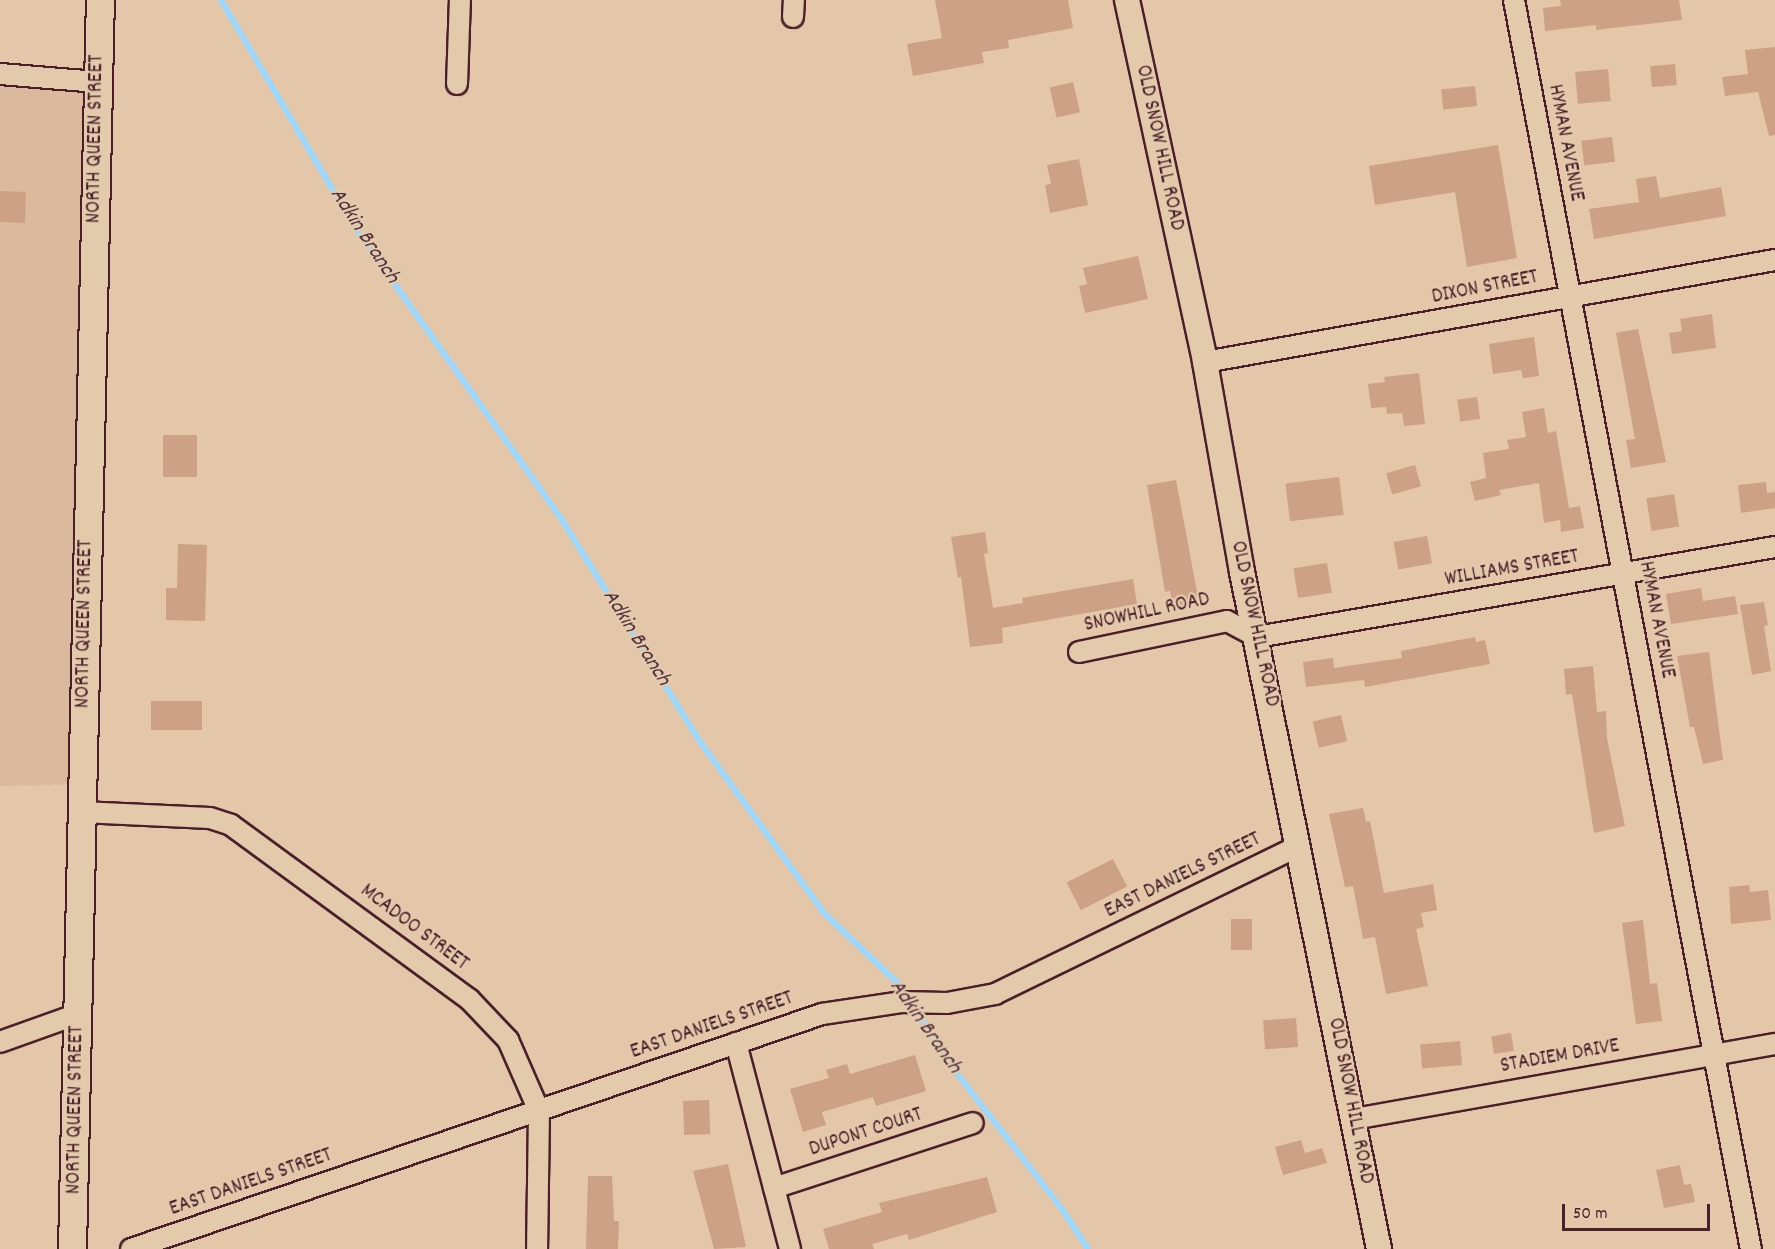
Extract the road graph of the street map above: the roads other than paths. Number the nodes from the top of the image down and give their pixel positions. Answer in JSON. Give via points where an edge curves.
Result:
{"nodes":[{"id":1,"x":100,"y":0,"type":"edge"},
{"id":2,"x":460,"y":0,"type":"edge"},
{"id":3,"x":1127,"y":0,"type":"edge"},
{"id":4,"x":1514,"y":0,"type":"edge"},
{"id":5,"x":0,"y":74,"type":"edge"},
{"id":6,"x":98,"y":82,"type":"junction"},
{"id":7,"x":457,"y":84,"type":"dead end"},
{"id":8,"x":1775,"y":260,"type":"edge"},
{"id":9,"x":1570,"y":296,"type":"junction"},
{"id":10,"x":1204,"y":362,"type":"junction"},
{"id":11,"x":1775,"y":547,"type":"edge"},
{"id":12,"x":1622,"y":574,"type":"junction"},
{"id":13,"x":1257,"y":637,"type":"junction"},
{"id":14,"x":1079,"y":652,"type":"dead end"},
{"id":15,"x":81,"y":812,"type":"junction"},
{"id":16,"x":1299,"y":846,"type":"junction"},
{"id":17,"x":78,"y":1014,"type":"junction"},
{"id":18,"x":0,"y":1042,"type":"edge"},
{"id":19,"x":736,"y":1043,"type":"junction"},
{"id":20,"x":1775,"y":1044,"type":"edge"},
{"id":21,"x":1713,"y":1054,"type":"junction"},
{"id":22,"x":539,"y":1111,"type":"junction"},
{"id":23,"x":1354,"y":1119,"type":"junction"},
{"id":24,"x":973,"y":1123,"type":"dead end"},
{"id":25,"x":774,"y":1188,"type":"junction"},
{"id":26,"x":72,"y":1249,"type":"edge"},
{"id":27,"x":131,"y":1249,"type":"edge"},
{"id":28,"x":537,"y":1249,"type":"edge"},
{"id":29,"x":790,"y":1249,"type":"edge"},
{"id":30,"x":1379,"y":1249,"type":"edge"},
{"id":31,"x":1750,"y":1249,"type":"edge"}],
"edges":[{"from":1,"to":6,"type":"main road","name":"NORTH QUEEN STREET"},
{"from":2,"to":7,"type":"street"},
{"from":3,"to":10,"type":"street","name":"OLD SNOW HILL ROAD"},
{"from":4,"to":9,"type":"street","name":"HYMAN AVENUE"},
{"from":5,"to":6,"type":"street"},
{"from":6,"to":15,"type":"main road","name":"NORTH QUEEN STREET"},
{"from":8,"to":9,"type":"street","name":"DIXON STREET"},
{"from":9,"to":10,"type":"street","name":"DIXON STREET"},
{"from":9,"to":12,"type":"street","name":"HYMAN AVENUE"},
{"from":10,"to":13,"type":"street","name":"OLD SNOW HILL ROAD"},
{"from":11,"to":12,"type":"street","name":"WILLIAMS STREET"},
{"from":12,"to":13,"type":"street","name":"WILLIAMS STREET"},
{"from":12,"to":21,"type":"street","name":"HYMAN AVENUE"},
{"from":13,"to":14,"type":"street","name":"SNOWHILL ROAD","via":[[1227,621]]},
{"from":13,"to":16,"type":"street","name":"OLD SNOW HILL ROAD"},
{"from":15,"to":17,"type":"main road","name":"NORTH QUEEN STREET"},
{"from":15,"to":22,"type":"street","name":"MCADOO STREET","via":[[210,818],[247,834],[469,999],[508,1040]]},
{"from":16,"to":19,"type":"street","name":"EAST DANIELS STREET","via":[[995,994],[947,1003],[901,1002],[822,1014]]},
{"from":16,"to":23,"type":"street","name":"OLD SNOW HILL ROAD"},
{"from":17,"to":18,"type":"street"},
{"from":17,"to":26,"type":"main road","name":"NORTH QUEEN STREET"},
{"from":19,"to":22,"type":"street","name":"EAST DANIELS STREET"},
{"from":19,"to":25,"type":"street"},
{"from":20,"to":21,"type":"street","name":"STADIEM DRIVE"},
{"from":21,"to":23,"type":"street","name":"STADIEM DRIVE"},
{"from":21,"to":31,"type":"street","name":"HYMAN AVENUE"},
{"from":22,"to":27,"type":"street","name":"EAST DANIELS STREET"},
{"from":22,"to":28,"type":"street","name":"MCADOO STREET"},
{"from":23,"to":30,"type":"street","name":"OLD SNOW HILL ROAD"},
{"from":24,"to":25,"type":"street","name":"DUPONT COURT"},
{"from":25,"to":29,"type":"street"}]}
